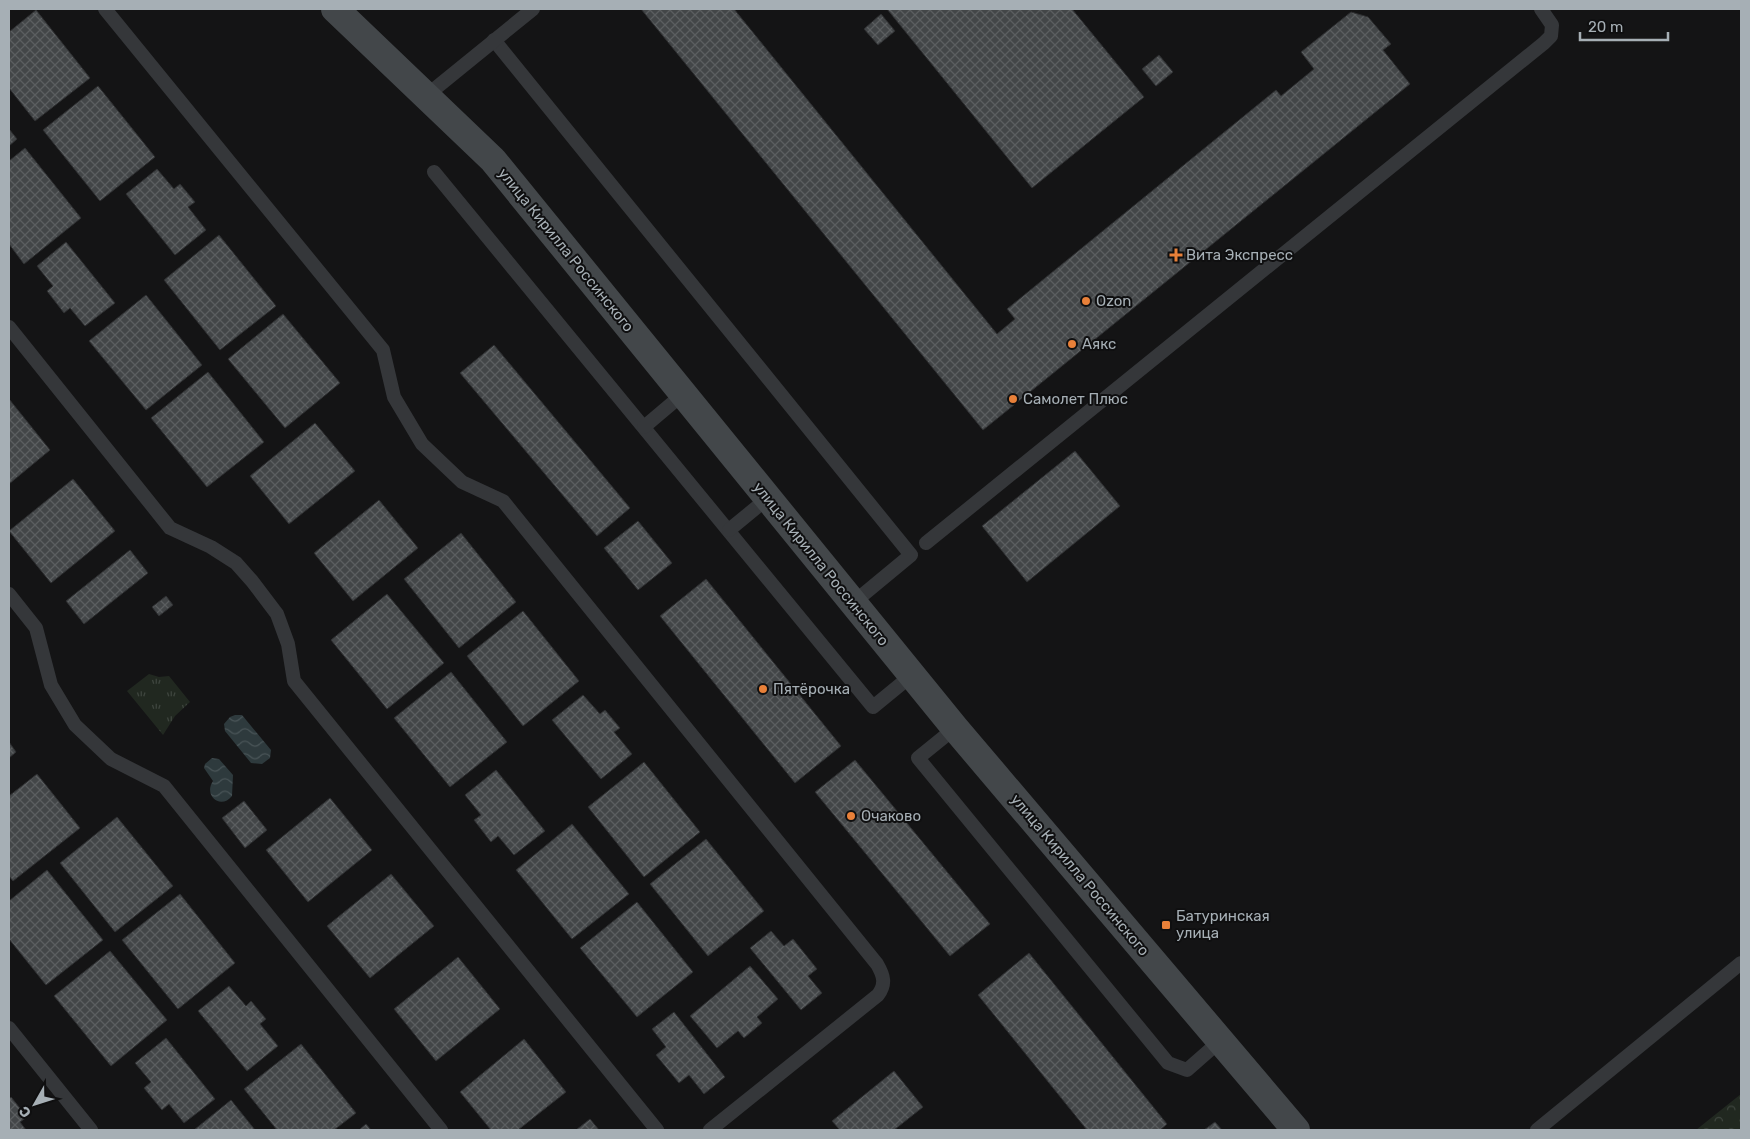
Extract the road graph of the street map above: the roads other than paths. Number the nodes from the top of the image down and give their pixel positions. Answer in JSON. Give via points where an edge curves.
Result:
{"nodes":[{"id":1,"x":105,"y":9,"type":"edge"},
{"id":2,"x":335,"y":9,"type":"edge"},
{"id":3,"x":533,"y":9,"type":"edge"},
{"id":4,"x":1541,"y":9,"type":"edge"},
{"id":5,"x":494,"y":40,"type":"junction"},
{"id":6,"x":426,"y":96,"type":"junction"},
{"id":7,"x":434,"y":172,"type":"dead end"},
{"id":8,"x":9,"y":327,"type":"edge"},
{"id":9,"x":683,"y":394,"type":"junction"},
{"id":10,"x":644,"y":427,"type":"junction"},
{"id":11,"x":768,"y":498,"type":"junction"},
{"id":12,"x":729,"y":530,"type":"junction"},
{"id":13,"x":926,"y":543,"type":"dead end"},
{"id":14,"x":9,"y":594,"type":"edge"},
{"id":15,"x":853,"y":603,"type":"junction"},
{"id":16,"x":912,"y":675,"type":"junction"},
{"id":17,"x":955,"y":728,"type":"junction"},
{"id":18,"x":1741,"y":963,"type":"edge"},
{"id":19,"x":9,"y":1028,"type":"edge"},
{"id":20,"x":1220,"y":1041,"type":"junction"},
{"id":21,"x":92,"y":1130,"type":"edge"},
{"id":22,"x":441,"y":1130,"type":"edge"},
{"id":23,"x":657,"y":1130,"type":"edge"},
{"id":24,"x":710,"y":1130,"type":"edge"},
{"id":25,"x":1296,"y":1130,"type":"edge"},
{"id":26,"x":1538,"y":1130,"type":"edge"}],
"edges":[{"from":1,"to":24,"type":"lane","via":[[383,350],[394,396],[422,444],[462,482],[503,501],[883,974],[884,987],[878,995]]},
{"from":2,"to":6,"type":"main road","name":"улица Кирилла Россинского"},
{"from":3,"to":5,"type":"lane"},
{"from":4,"to":13,"type":"lane","via":[[1552,25],[1551,36],[1544,43]]},
{"from":5,"to":6,"type":"lane"},
{"from":5,"to":15,"type":"lane","via":[[912,555]]},
{"from":6,"to":9,"type":"main road","name":"улица Кирилла Россинского","via":[[493,160]]},
{"from":7,"to":10,"type":"lane"},
{"from":8,"to":23,"type":"lane","via":[[170,528],[236,563],[252,581],[277,614],[288,644],[294,681]]},
{"from":9,"to":10,"type":"lane"},
{"from":9,"to":11,"type":"main road","name":"улица Кирилла Россинского"},
{"from":10,"to":12,"type":"lane"},
{"from":11,"to":12,"type":"lane"},
{"from":11,"to":15,"type":"main road","name":"улица Кирилла Россинского"},
{"from":12,"to":16,"type":"lane","via":[[873,707]]},
{"from":14,"to":22,"type":"lane","via":[[36,628],[51,684],[75,725],[111,760],[164,786]]},
{"from":15,"to":16,"type":"main road","name":"улица Кирилла Россинского"},
{"from":16,"to":17,"type":"main road","name":"улица Кирилла Россинского"},
{"from":17,"to":20,"type":"main road","name":"улица Кирилла Россинского"},
{"from":17,"to":20,"type":"lane","via":[[918,758],[1168,1063],[1186,1070]]},
{"from":18,"to":26,"type":"lane"},
{"from":19,"to":21,"type":"lane"},
{"from":20,"to":25,"type":"main road","name":"улица Кирилла Россинского"}]}
